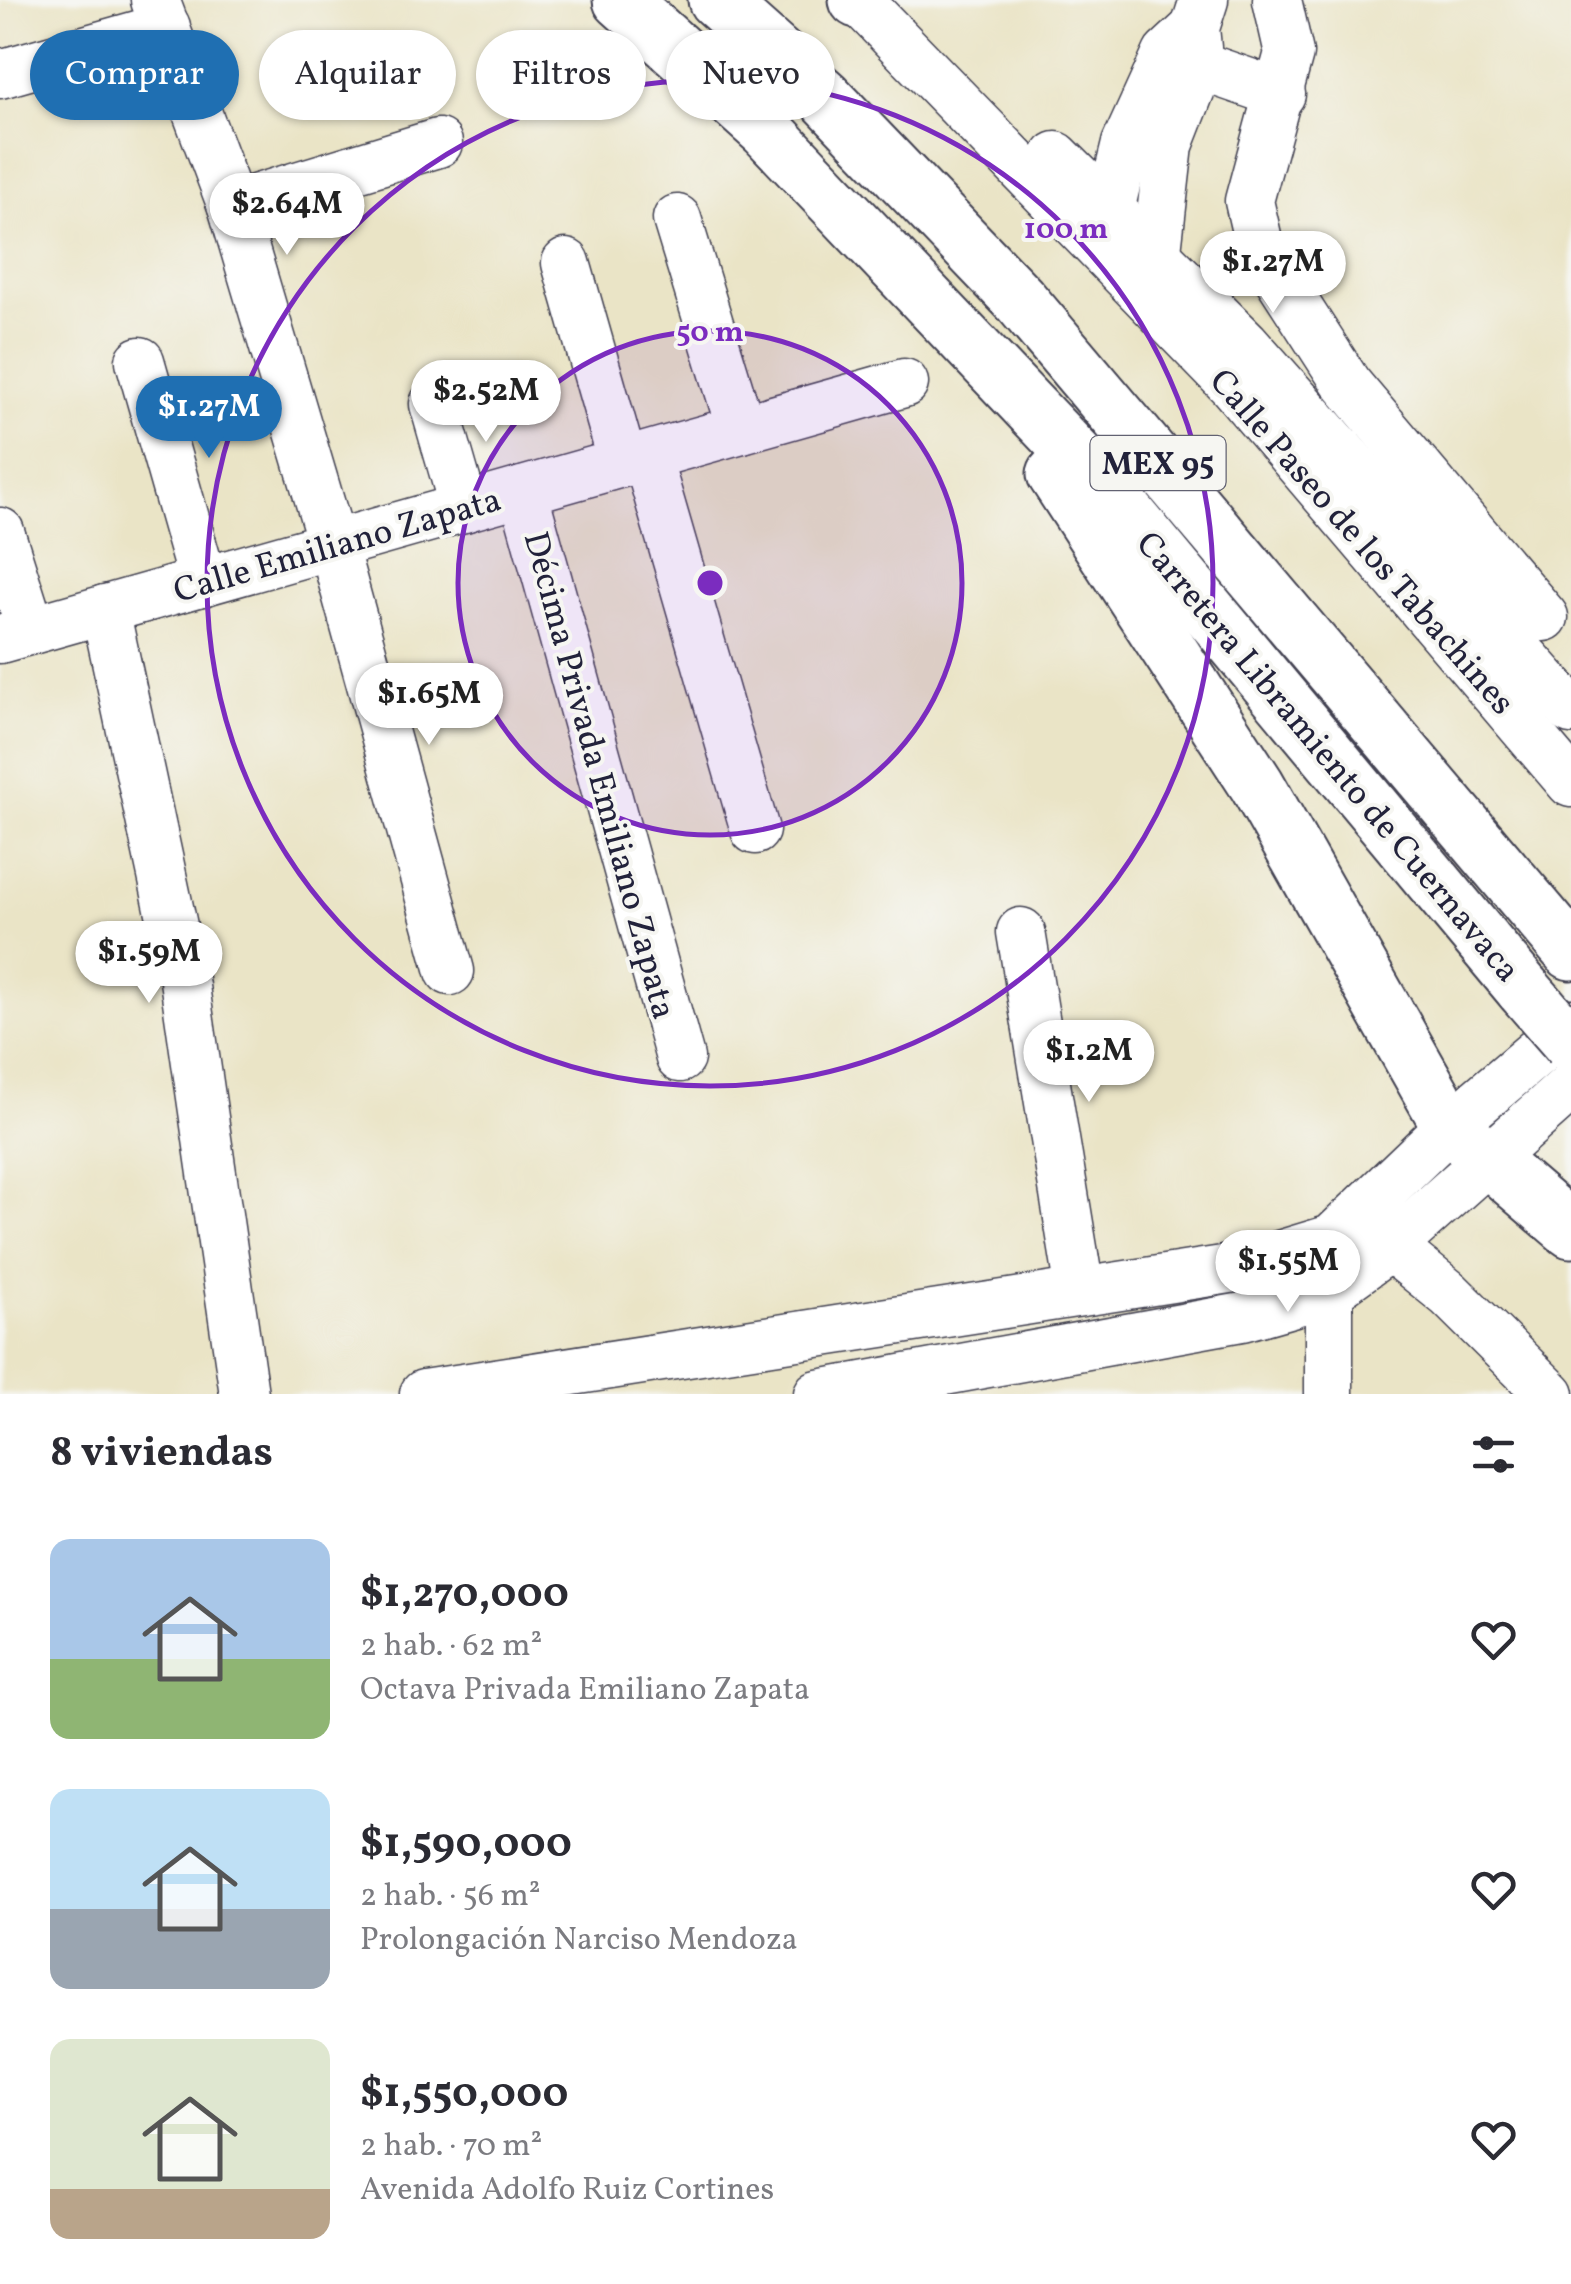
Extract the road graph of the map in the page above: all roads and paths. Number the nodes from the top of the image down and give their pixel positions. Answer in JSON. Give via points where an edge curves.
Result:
{"nodes":[{"id":1,"x":621,"y":0,"type":"edge"},
{"id":2,"x":716,"y":0,"type":"edge"},
{"id":3,"x":857,"y":0,"type":"edge"},
{"id":4,"x":893,"y":0,"type":"edge"},
{"id":5,"x":1277,"y":0,"type":"edge"},
{"id":6,"x":161,"y":14,"type":"edge"},
{"id":7,"x":1192,"y":38,"type":"edge"},
{"id":8,"x":0,"y":74,"type":"edge"},
{"id":9,"x":1281,"y":94,"type":"junction"},
{"id":10,"x":438,"y":143,"type":"dead end"},
{"id":11,"x":232,"y":206,"type":"junction"},
{"id":12,"x":676,"y":219,"type":"dead end"},
{"id":13,"x":1105,"y":227,"type":"junction"},
{"id":14,"x":1156,"y":252,"type":"junction"},
{"id":15,"x":566,"y":263,"type":"dead end"},
{"id":16,"x":1153,"y":301,"type":"junction"},
{"id":17,"x":966,"y":336,"type":"junction"},
{"id":18,"x":140,"y":361,"type":"dead end"},
{"id":19,"x":904,"y":383,"type":"dead end"},
{"id":20,"x":434,"y":404,"type":"dead end"},
{"id":21,"x":741,"y":429,"type":"junction"},
{"id":22,"x":635,"y":460,"type":"junction"},
{"id":23,"x":523,"y":491,"type":"junction"},
{"id":24,"x":464,"y":508,"type":"junction"},
{"id":25,"x":0,"y":532,"type":"edge"},
{"id":26,"x":333,"y":546,"type":"junction"},
{"id":27,"x":203,"y":582,"type":"junction"},
{"id":28,"x":105,"y":610,"type":"junction"},
{"id":29,"x":1544,"y":618,"type":"dead end"},
{"id":30,"x":16,"y":635,"type":"edge"},
{"id":31,"x":1571,"y":710,"type":"edge"},
{"id":32,"x":1571,"y":783,"type":"edge"},
{"id":33,"x":754,"y":830,"type":"dead end"},
{"id":34,"x":1021,"y":932,"type":"dead end"},
{"id":35,"x":1571,"y":952,"type":"edge"},
{"id":36,"x":450,"y":971,"type":"dead end"},
{"id":37,"x":1571,"y":1022,"type":"edge"},
{"id":38,"x":1571,"y":1044,"type":"edge"},
{"id":39,"x":680,"y":1058,"type":"dead end"},
{"id":40,"x":1571,"y":1086,"type":"edge"},
{"id":41,"x":1468,"y":1142,"type":"junction"},
{"id":42,"x":1571,"y":1230,"type":"edge"},
{"id":43,"x":1359,"y":1234,"type":"junction"},
{"id":44,"x":1236,"y":1268,"type":"junction"},
{"id":45,"x":1080,"y":1291,"type":"junction"},
{"id":46,"x":1326,"y":1293,"type":"junction"},
{"id":47,"x":1242,"y":1316,"type":"junction"},
{"id":48,"x":1013,"y":1376,"type":"edge"},
{"id":49,"x":499,"y":1388,"type":"edge"},
{"id":50,"x":827,"y":1393,"type":"edge"},
{"id":51,"x":244,"y":1394,"type":"edge"},
{"id":52,"x":424,"y":1394,"type":"edge"},
{"id":53,"x":1329,"y":1394,"type":"edge"},
{"id":54,"x":1550,"y":1394,"type":"edge"}],
"edges":[{"from":1,"to":17,"type":"highway","name":"Carretera Libramiento de Cuernavaca","number":"MEX 95","via":[[766,130]]},
{"from":2,"to":35,"type":"highway","name":"Carretera Libramiento de Cuernavaca","number":"MEX 95","via":[[824,96],[1020,299]]},
{"from":3,"to":13,"type":"street","name":"Calle Paseo de los Tabachines"},
{"from":4,"to":13,"type":"street","name":"Calle Paseo de los Tabachines"},
{"from":5,"to":9,"type":"street","via":[[1288,53]]},
{"from":6,"to":8,"type":"street"},
{"from":6,"to":11,"type":"street"},
{"from":7,"to":9,"type":"street"},
{"from":7,"to":13,"type":"street","via":[[1120,158]]},
{"from":7,"to":14,"type":"street"},
{"from":9,"to":29,"type":"street","via":[[1249,201],[1260,248],[1347,384]]},
{"from":10,"to":11,"type":"street"},
{"from":11,"to":26,"type":"street"},
{"from":12,"to":21,"type":"street"},
{"from":13,"to":14,"type":"street","name":"Calle Paseo de los Tabachines"},
{"from":13,"to":16,"type":"street","name":"Calle Paseo de los Tabachines"},
{"from":14,"to":16,"type":"street"},
{"from":14,"to":31,"type":"street","name":"Calle Paseo de los Tabachines","via":[[1246,343]]},
{"from":15,"to":22,"type":"street"},
{"from":16,"to":32,"type":"street","name":"Calle Paseo de los Tabachines"},
{"from":17,"to":38,"type":"highway","name":"Carretera Libramiento de Cuernavaca","number":"MEX 95","bridge":true,"via":[[1100,481]]},
{"from":17,"to":41,"type":"highway","via":[[1257,785]]},
{"from":18,"to":27,"type":"street"},
{"from":19,"to":21,"type":"street","name":"Calle Emiliano Zapata"},
{"from":20,"to":24,"type":"street"},
{"from":21,"to":22,"type":"street","name":"Calle Emiliano Zapata"},
{"from":22,"to":23,"type":"street","name":"Calle Emiliano Zapata"},
{"from":22,"to":33,"type":"street"},
{"from":23,"to":24,"type":"street","name":"Calle Emiliano Zapata"},
{"from":23,"to":39,"type":"street","name":"Décima Privada Emiliano Zapata"},
{"from":24,"to":26,"type":"street","name":"Calle Emiliano Zapata"},
{"from":25,"to":30,"type":"street"},
{"from":26,"to":27,"type":"street","name":"Calle Emiliano Zapata"},
{"from":26,"to":36,"type":"street"},
{"from":27,"to":28,"type":"street","name":"Calle Emiliano Zapata"},
{"from":28,"to":30,"type":"street","name":"Calle Emiliano Zapata"},
{"from":28,"to":51,"type":"street","via":[[184,973]]},
{"from":34,"to":45,"type":"street"},
{"from":37,"to":41,"type":"street"},
{"from":40,"to":41,"type":"street"},
{"from":41,"to":42,"type":"highway"},
{"from":41,"to":43,"type":"street"},
{"from":43,"to":44,"type":"street"},
{"from":43,"to":46,"type":"street"},
{"from":43,"to":54,"type":"street","via":[[1460,1304]]},
{"from":44,"to":45,"type":"street"},
{"from":44,"to":47,"type":"street"},
{"from":45,"to":49,"type":"street"},
{"from":46,"to":47,"type":"street"},
{"from":46,"to":53,"type":"street"},
{"from":47,"to":48,"type":"street"},
{"from":48,"to":50,"type":"street"},
{"from":49,"to":52,"type":"street"}]}
